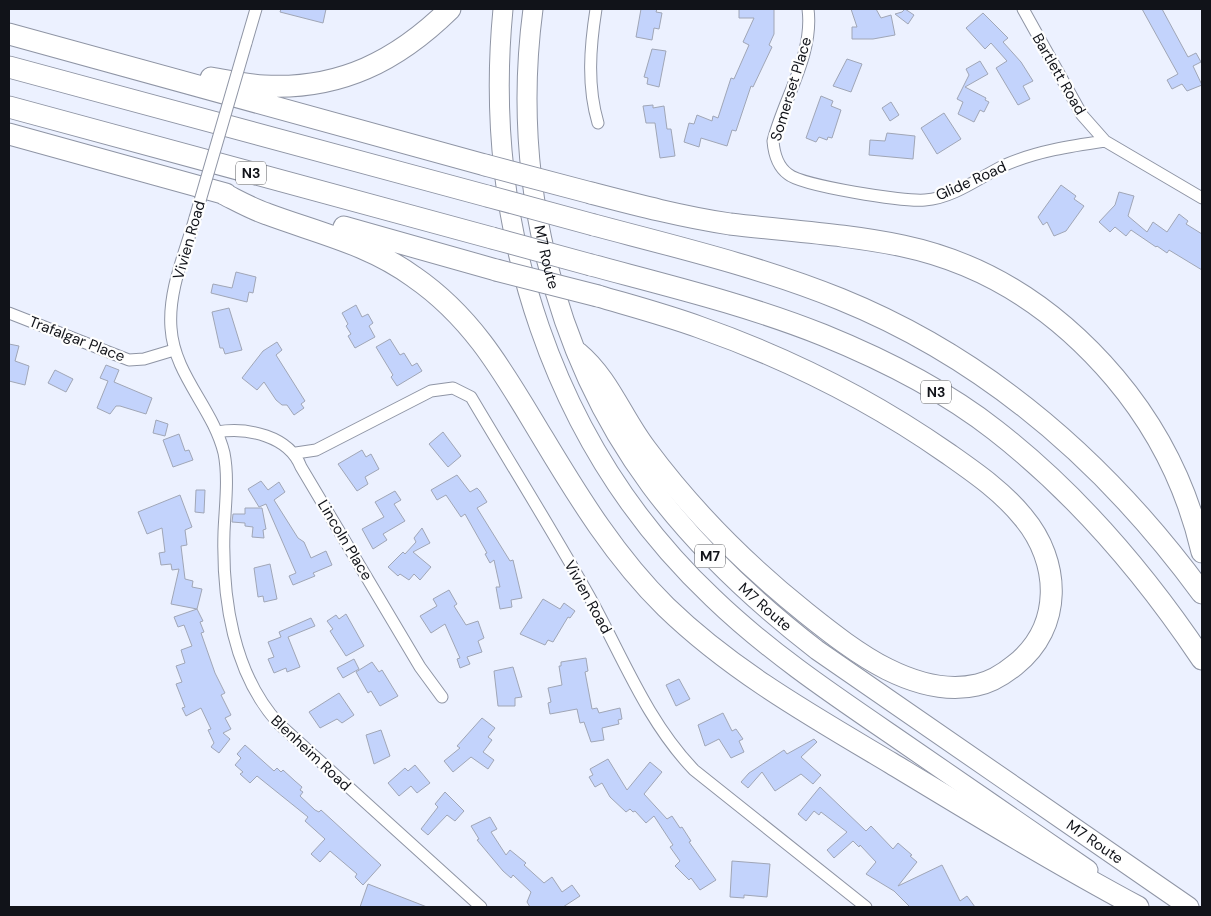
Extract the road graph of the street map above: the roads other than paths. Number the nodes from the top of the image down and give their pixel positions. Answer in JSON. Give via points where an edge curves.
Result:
{"nodes":[{"id":1,"x":256,"y":9,"type":"edge"},
{"id":2,"x":450,"y":9,"type":"edge"},
{"id":3,"x":503,"y":9,"type":"edge"},
{"id":4,"x":533,"y":9,"type":"edge"},
{"id":5,"x":596,"y":9,"type":"edge"},
{"id":6,"x":808,"y":9,"type":"edge"},
{"id":7,"x":1023,"y":9,"type":"edge"},
{"id":8,"x":9,"y":34,"type":"edge"},
{"id":9,"x":51,"y":46,"type":"junction"},
{"id":10,"x":9,"y":67,"type":"edge"},
{"id":11,"x":9,"y":107,"type":"edge"},
{"id":12,"x":598,"y":123,"type":"dead end"},
{"id":13,"x":9,"y":134,"type":"edge"},
{"id":14,"x":1105,"y":141,"type":"junction"},
{"id":15,"x":781,"y":167,"type":"joint"},
{"id":16,"x":224,"y":194,"type":"junction"},
{"id":17,"x":1202,"y":198,"type":"edge"},
{"id":18,"x":9,"y":313,"type":"edge"},
{"id":19,"x":174,"y":350,"type":"junction"},
{"id":20,"x":578,"y":354,"type":"junction"},
{"id":21,"x":217,"y":432,"type":"junction"},
{"id":22,"x":296,"y":453,"type":"junction"},
{"id":23,"x":1202,"y":552,"type":"edge"},
{"id":24,"x":1197,"y":586,"type":"edge"},
{"id":25,"x":1199,"y":654,"type":"edge"},
{"id":26,"x":442,"y":697,"type":"dead end"},
{"id":27,"x":481,"y":907,"type":"edge"},
{"id":28,"x":866,"y":907,"type":"edge"},
{"id":29,"x":1138,"y":907,"type":"edge"},
{"id":30,"x":1143,"y":907,"type":"edge"},
{"id":31,"x":1189,"y":907,"type":"edge"}],
"edges":[{"from":1,"to":19,"type":"street","name":"Vivien Road","bridge":true,"via":[[171,309]]},
{"from":2,"to":9,"type":"highway","via":[[428,30],[377,64],[319,84],[262,86]]},
{"from":3,"to":30,"type":"highway","name":"M7 Route","number":"M7","via":[[499,62],[501,147],[513,235],[529,300],[559,381],[602,461],[624,494],[679,564],[713,599],[787,661]]},
{"from":4,"to":20,"type":"highway","name":"M7 Route","number":"M7","via":[[526,90],[530,164],[539,231],[549,272]]},
{"from":5,"to":12,"type":"street","via":[[590,58],[591,101]]},
{"from":6,"to":15,"type":"street","name":"Somerset Place","via":[[810,21],[804,54],[773,141]]},
{"from":7,"to":14,"type":"street","name":"Bartlett Road","via":[[1082,115]]},
{"from":8,"to":9,"type":"highway"},
{"from":9,"to":23,"type":"highway","bridge":true,"via":[[661,211],[904,246],[981,271],[1012,288],[1066,326],[1093,352],[1148,420],[1175,470],[1197,528]]},
{"from":10,"to":24,"type":"highway","number":"N3","bridge":true,"via":[[782,277],[841,299],[904,328],[965,362],[1016,399],[1118,489]]},
{"from":11,"to":25,"type":"highway","number":"N3","bridge":true,"via":[[717,299],[814,332],[893,368],[994,429],[1036,464],[1086,513],[1140,574]]},
{"from":13,"to":16,"type":"highway"},
{"from":14,"to":15,"type":"street","name":"Glide Road","via":[[1054,148],[1007,165],[961,189],[925,200],[806,183]]},
{"from":14,"to":17,"type":"street","name":"Bartlett Road"},
{"from":16,"to":20,"type":"highway","bridge":true,"via":[[598,296],[706,329],[827,381],[889,416],[983,478],[1024,517],[1048,558],[1052,581],[1052,602],[1040,638],[1004,675],[980,685],[956,688],[934,685],[887,669],[830,632],[741,557],[687,500],[644,447],[599,373]]},
{"from":16,"to":29,"type":"highway","via":[[265,214],[367,249],[394,262],[460,315],[494,356],[572,486],[634,574],[665,606],[726,658],[790,703],[1067,869]]},
{"from":18,"to":19,"type":"street","name":"Trafalgar Place","via":[[129,360]]},
{"from":19,"to":21,"type":"street","name":"Vivien Road"},
{"from":20,"to":31,"type":"highway","name":"M7 Route","number":"M7","via":[[625,446],[651,485],[699,543],[770,613],[817,650]]},
{"from":21,"to":22,"type":"street","via":[[248,430],[267,436]]},
{"from":21,"to":27,"type":"street","name":"Blenheim Road","via":[[226,469],[224,590],[238,652],[256,694],[279,724]]},
{"from":22,"to":26,"type":"street","name":"Lincoln Place","via":[[301,467],[420,667]]},
{"from":22,"to":28,"type":"street","name":"Vivien Road","via":[[316,450],[431,391],[453,388],[471,397],[588,595],[652,717],[672,747],[694,770]]}]}
